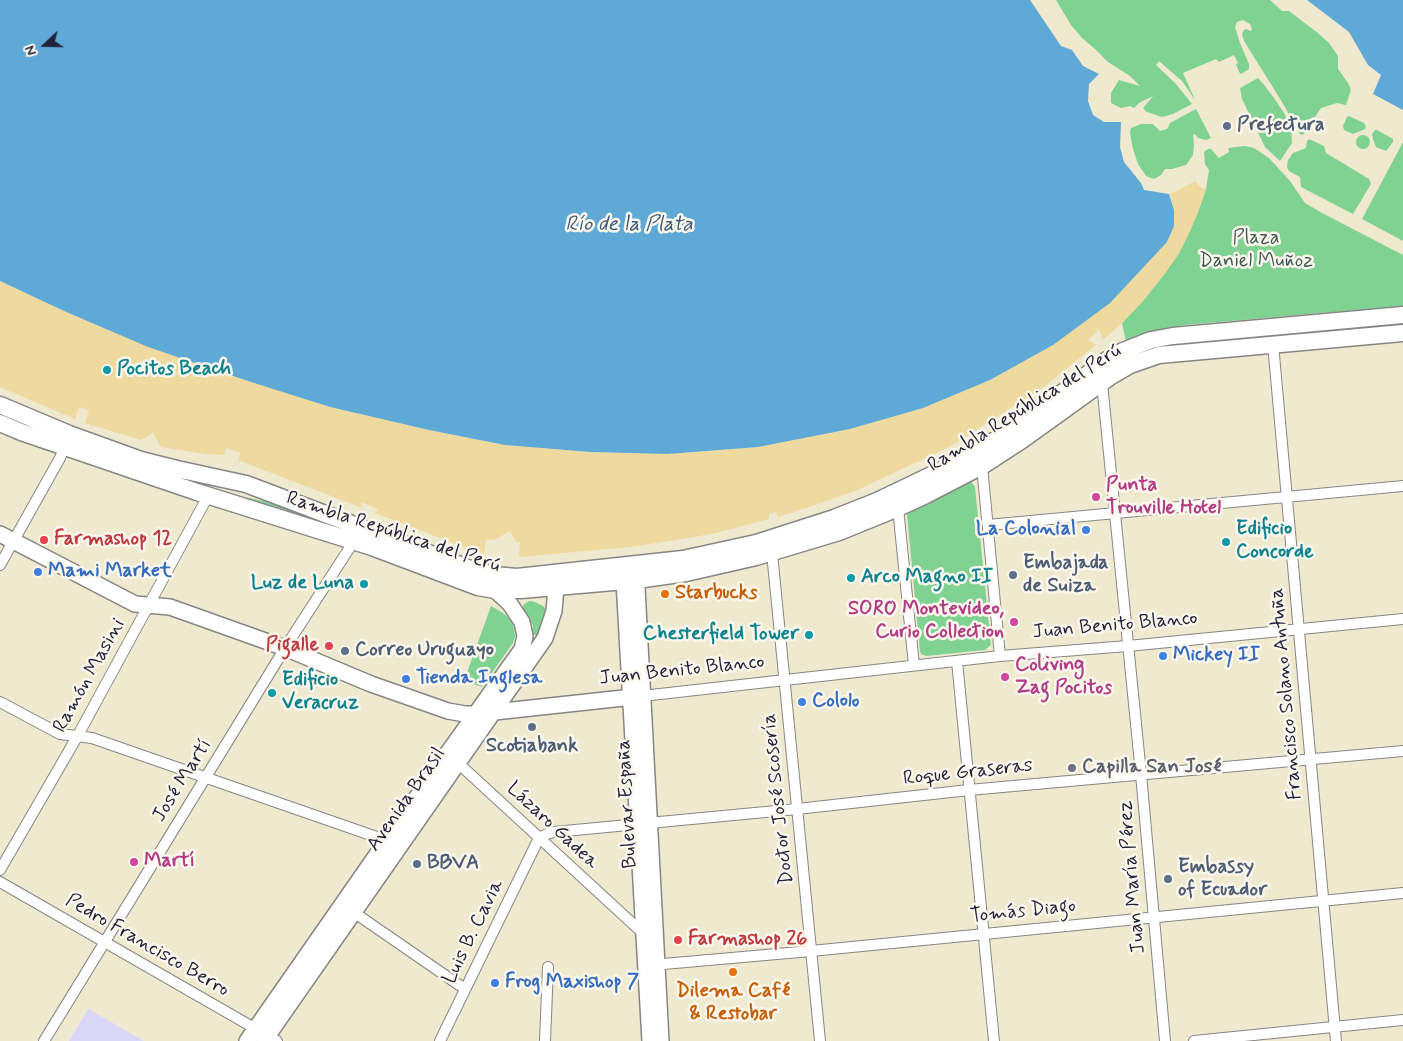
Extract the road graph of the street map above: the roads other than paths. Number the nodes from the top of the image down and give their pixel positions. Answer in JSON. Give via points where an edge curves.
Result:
{"nodes":[{"id":1,"x":1396,"y":315,"type":"edge"},
{"id":2,"x":1403,"y":333,"type":"edge"},
{"id":3,"x":1274,"y":344,"type":"junction"},
{"id":4,"x":1102,"y":383,"type":"junction"},
{"id":5,"x":0,"y":405,"type":"edge"},
{"id":6,"x":0,"y":414,"type":"edge"},
{"id":7,"x":25,"y":416,"type":"junction"},
{"id":8,"x":0,"y":423,"type":"edge"},
{"id":9,"x":67,"y":440,"type":"junction"},
{"id":10,"x":982,"y":466,"type":"junction"},
{"id":11,"x":1403,"y":486,"type":"edge"},
{"id":12,"x":276,"y":495,"type":"junction"},
{"id":13,"x":208,"y":496,"type":"junction"},
{"id":14,"x":1287,"y":498,"type":"junction"},
{"id":15,"x":898,"y":508,"type":"junction"},
{"id":16,"x":1115,"y":513,"type":"junction"},
{"id":17,"x":988,"y":525,"type":"junction"},
{"id":18,"x":6,"y":538,"type":"edge"},
{"id":19,"x":354,"y":541,"type":"junction"},
{"id":20,"x":772,"y":553,"type":"junction"},
{"id":21,"x":0,"y":565,"type":"edge"},
{"id":22,"x":632,"y":575,"type":"junction"},
{"id":23,"x":556,"y":580,"type":"junction"},
{"id":24,"x":495,"y":590,"type":"junction"},
{"id":25,"x":149,"y":606,"type":"junction"},
{"id":26,"x":1403,"y":619,"type":"edge"},
{"id":27,"x":1299,"y":629,"type":"junction"},
{"id":28,"x":1128,"y":646,"type":"junction"},
{"id":29,"x":285,"y":648,"type":"junction"},
{"id":30,"x":1000,"y":656,"type":"junction"},
{"id":31,"x":957,"y":661,"type":"junction"},
{"id":32,"x":914,"y":665,"type":"junction"},
{"id":33,"x":785,"y":680,"type":"junction"},
{"id":34,"x":636,"y":697,"type":"junction"},
{"id":35,"x":0,"y":702,"type":"edge"},
{"id":36,"x":495,"y":712,"type":"junction"},
{"id":37,"x":476,"y":714,"type":"junction"},
{"id":38,"x":77,"y":737,"type":"junction"},
{"id":39,"x":1403,"y":750,"type":"edge"},
{"id":40,"x":1311,"y":759,"type":"junction"},
{"id":41,"x":458,"y":763,"type":"junction"},
{"id":42,"x":1141,"y":774,"type":"junction"},
{"id":43,"x":206,"y":778,"type":"junction"},
{"id":44,"x":969,"y":790,"type":"junction"},
{"id":45,"x":798,"y":809,"type":"junction"},
{"id":46,"x":644,"y":823,"type":"junction"},
{"id":47,"x":539,"y":838,"type":"junction"},
{"id":48,"x":393,"y":843,"type":"junction"},
{"id":49,"x":0,"y":870,"type":"edge"},
{"id":50,"x":0,"y":882,"type":"edge"},
{"id":51,"x":1403,"y":893,"type":"edge"},
{"id":52,"x":1323,"y":901,"type":"junction"},
{"id":53,"x":348,"y":908,"type":"junction"},
{"id":54,"x":1154,"y":917,"type":"junction"},
{"id":55,"x":984,"y":934,"type":"junction"},
{"id":56,"x":645,"y":935,"type":"junction"},
{"id":57,"x":105,"y":942,"type":"junction"},
{"id":58,"x":811,"y":951,"type":"junction"},
{"id":59,"x":652,"y":965,"type":"junction"},
{"id":60,"x":548,"y":967,"type":"dead end"},
{"id":61,"x":465,"y":989,"type":"junction"},
{"id":62,"x":1403,"y":1020,"type":"edge"},
{"id":63,"x":1335,"y":1026,"type":"junction"},
{"id":64,"x":263,"y":1037,"type":"edge"},
{"id":65,"x":44,"y":1041,"type":"edge"},
{"id":66,"x":440,"y":1041,"type":"edge"},
{"id":67,"x":545,"y":1041,"type":"edge"},
{"id":68,"x":650,"y":1041,"type":"edge"},
{"id":69,"x":661,"y":1041,"type":"edge"},
{"id":70,"x":820,"y":1041,"type":"edge"},
{"id":71,"x":994,"y":1041,"type":"edge"},
{"id":72,"x":1165,"y":1041,"type":"edge"},
{"id":73,"x":1194,"y":1041,"type":"edge"},
{"id":74,"x":1336,"y":1041,"type":"edge"}],
"edges":[{"from":1,"to":3,"type":"main road","via":[[1366,326],[1284,334]]},
{"from":1,"to":22,"type":"main road","name":"Rambla República del Perú","via":[[1162,337],[1144,343],[1107,360],[969,457],[877,501],[756,543],[683,559]]},
{"from":2,"to":3,"type":"main road","name":"Rambla República del Perú"},
{"from":3,"to":4,"type":"main road","name":"Rambla República del Perú","via":[[1159,355],[1130,365]]},
{"from":3,"to":14,"type":"street","name":"Francisco Solano Antuña"},
{"from":4,"to":10,"type":"main road","name":"Rambla República del Perú"},
{"from":4,"to":16,"type":"street","name":"Juan María Pérez"},
{"from":5,"to":7,"type":"main road","name":"Rambla República del Perú"},
{"from":6,"to":7,"type":"main road"},
{"from":7,"to":9,"type":"main road","name":"Rambla República del Perú"},
{"from":8,"to":9,"type":"main road","name":"Rambla República del Perú"},
{"from":9,"to":12,"type":"main road","name":"Rambla República del Perú","via":[[246,484]]},
{"from":9,"to":13,"type":"main road","name":"Rambla República del Perú"},
{"from":9,"to":18,"type":"street","via":[[60,458]]},
{"from":10,"to":15,"type":"main road","name":"Rambla República del Perú"},
{"from":10,"to":17,"type":"street"},
{"from":11,"to":14,"type":"street"},
{"from":12,"to":13,"type":"main road","via":[[259,498],[221,488]]},
{"from":12,"to":23,"type":"main road","name":"Rambla República del Perú","via":[[483,573]]},
{"from":13,"to":19,"type":"main road","name":"Rambla República del Perú"},
{"from":13,"to":25,"type":"street","name":"Ramón Masini"},
{"from":14,"to":16,"type":"street"},
{"from":14,"to":27,"type":"street","name":"Francisco Solano Antuña"},
{"from":15,"to":20,"type":"main road","name":"Rambla República del Perú","via":[[839,532]]},
{"from":15,"to":32,"type":"street"},
{"from":16,"to":17,"type":"street"},
{"from":16,"to":28,"type":"street","name":"Juan María Pérez"},
{"from":17,"to":30,"type":"street"},
{"from":18,"to":21,"type":"street"},
{"from":18,"to":25,"type":"street","name":"Juan Benito Blanco","via":[[135,604]]},
{"from":19,"to":24,"type":"main road","name":"Rambla República del Perú","via":[[478,587]]},
{"from":19,"to":29,"type":"street","name":"José Martí"},
{"from":20,"to":22,"type":"main road","name":"Rambla República del Perú","via":[[686,573]]},
{"from":20,"to":33,"type":"street","name":"Doctor José Scosería"},
{"from":22,"to":23,"type":"main road","name":"Rambla República del Perú"},
{"from":22,"to":34,"type":"street","name":"Bulevar España"},
{"from":23,"to":24,"type":"main road","name":"Rambla República del Perú","via":[[521,590]]},
{"from":23,"to":36,"type":"street","name":"Avenida Brasil","via":[[554,611],[545,638]]},
{"from":24,"to":37,"type":"street","name":"Avenida Brasil","via":[[519,616],[524,642],[518,656]]},
{"from":25,"to":29,"type":"street","name":"Juan Benito Blanco","via":[[170,607]]},
{"from":25,"to":38,"type":"street","name":"Ramón Masini"},
{"from":26,"to":27,"type":"street","name":"Juan Benito Blanco"},
{"from":27,"to":28,"type":"street","name":"Juan Benito Blanco"},
{"from":27,"to":40,"type":"street","name":"Francisco Solano Antuña"},
{"from":28,"to":30,"type":"street","name":"Juan Benito Blanco"},
{"from":28,"to":42,"type":"street","name":"Juan María Pérez"},
{"from":29,"to":37,"type":"street","name":"Juan Benito Blanco","via":[[340,672],[448,711]]},
{"from":29,"to":43,"type":"street","name":"José Martí"},
{"from":30,"to":31,"type":"street","name":"Juan Benito Blanco"},
{"from":31,"to":32,"type":"street","name":"Juan Benito Blanco"},
{"from":31,"to":44,"type":"street"},
{"from":32,"to":33,"type":"street","name":"Juan Benito Blanco"},
{"from":33,"to":34,"type":"street","name":"Juan Benito Blanco"},
{"from":33,"to":45,"type":"street","name":"Doctor José Scosería"},
{"from":34,"to":36,"type":"street","name":"Juan Benito Blanco"},
{"from":34,"to":46,"type":"street","name":"Bulevar España"},
{"from":35,"to":38,"type":"street","via":[[60,734]]},
{"from":36,"to":37,"type":"street","name":"Juan Benito Blanco"},
{"from":36,"to":41,"type":"street","name":"Avenida Brasil"},
{"from":37,"to":48,"type":"street","name":"Avenida Brasil"},
{"from":38,"to":43,"type":"street","via":[[92,738]]},
{"from":38,"to":49,"type":"street","name":"Ramón Masini"},
{"from":39,"to":40,"type":"street","name":"Roque Graseras"},
{"from":40,"to":42,"type":"street","name":"Roque Graseras"},
{"from":40,"to":52,"type":"street","name":"Francisco Solano Antuña"},
{"from":41,"to":47,"type":"street","name":"Lázaro Gadea"},
{"from":41,"to":48,"type":"street","name":"Avenida Brasil"},
{"from":42,"to":44,"type":"street","name":"Roque Graseras"},
{"from":42,"to":54,"type":"street","name":"Juan María Pérez"},
{"from":43,"to":48,"type":"street"},
{"from":43,"to":57,"type":"street","name":"José Martí"},
{"from":44,"to":45,"type":"street","name":"Roque Graseras"},
{"from":44,"to":55,"type":"street"},
{"from":45,"to":46,"type":"street","name":"Roque Graseras"},
{"from":45,"to":58,"type":"street","name":"Doctor José Scosería"},
{"from":46,"to":47,"type":"street","name":"Roque Graseras","via":[[554,832]]},
{"from":46,"to":56,"type":"street","name":"Bulevar España"},
{"from":46,"to":59,"type":"street","name":"Bulevar España"},
{"from":47,"to":56,"type":"street","name":"Lázaro Gadea"},
{"from":47,"to":61,"type":"street","name":"Luis B. Cavia"},
{"from":48,"to":53,"type":"street","name":"Avenida Brasil"},
{"from":50,"to":57,"type":"street","name":"Pedro Francisco Berro"},
{"from":51,"to":52,"type":"street","name":"Tomás Diago"},
{"from":52,"to":54,"type":"street","name":"Tomás Diago"},
{"from":52,"to":63,"type":"street","name":"Francisco Solano Antuña"},
{"from":53,"to":61,"type":"street"},
{"from":53,"to":64,"type":"street","name":"Avenida Brasil"},
{"from":54,"to":55,"type":"street","name":"Tomás Diago"},
{"from":54,"to":72,"type":"street","name":"Juan María Pérez"},
{"from":55,"to":58,"type":"street","name":"Tomás Diago"},
{"from":55,"to":71,"type":"street"},
{"from":56,"to":59,"type":"street","name":"Bulevar España"},
{"from":57,"to":64,"type":"street","name":"Pedro Francisco Berro"},
{"from":57,"to":65,"type":"street","name":"José Martí"},
{"from":58,"to":59,"type":"street","name":"Tomás Diago"},
{"from":58,"to":70,"type":"street","name":"Doctor José Scosería"},
{"from":59,"to":68,"type":"street","name":"Bulevar España"},
{"from":59,"to":69,"type":"street","name":"Bulevar España"},
{"from":60,"to":67,"type":"street"},
{"from":61,"to":66,"type":"street","name":"Luis B. Cavia"},
{"from":62,"to":63,"type":"street"},
{"from":63,"to":73,"type":"street"},
{"from":63,"to":74,"type":"street","name":"Francisco Solano Antuña"}]}
